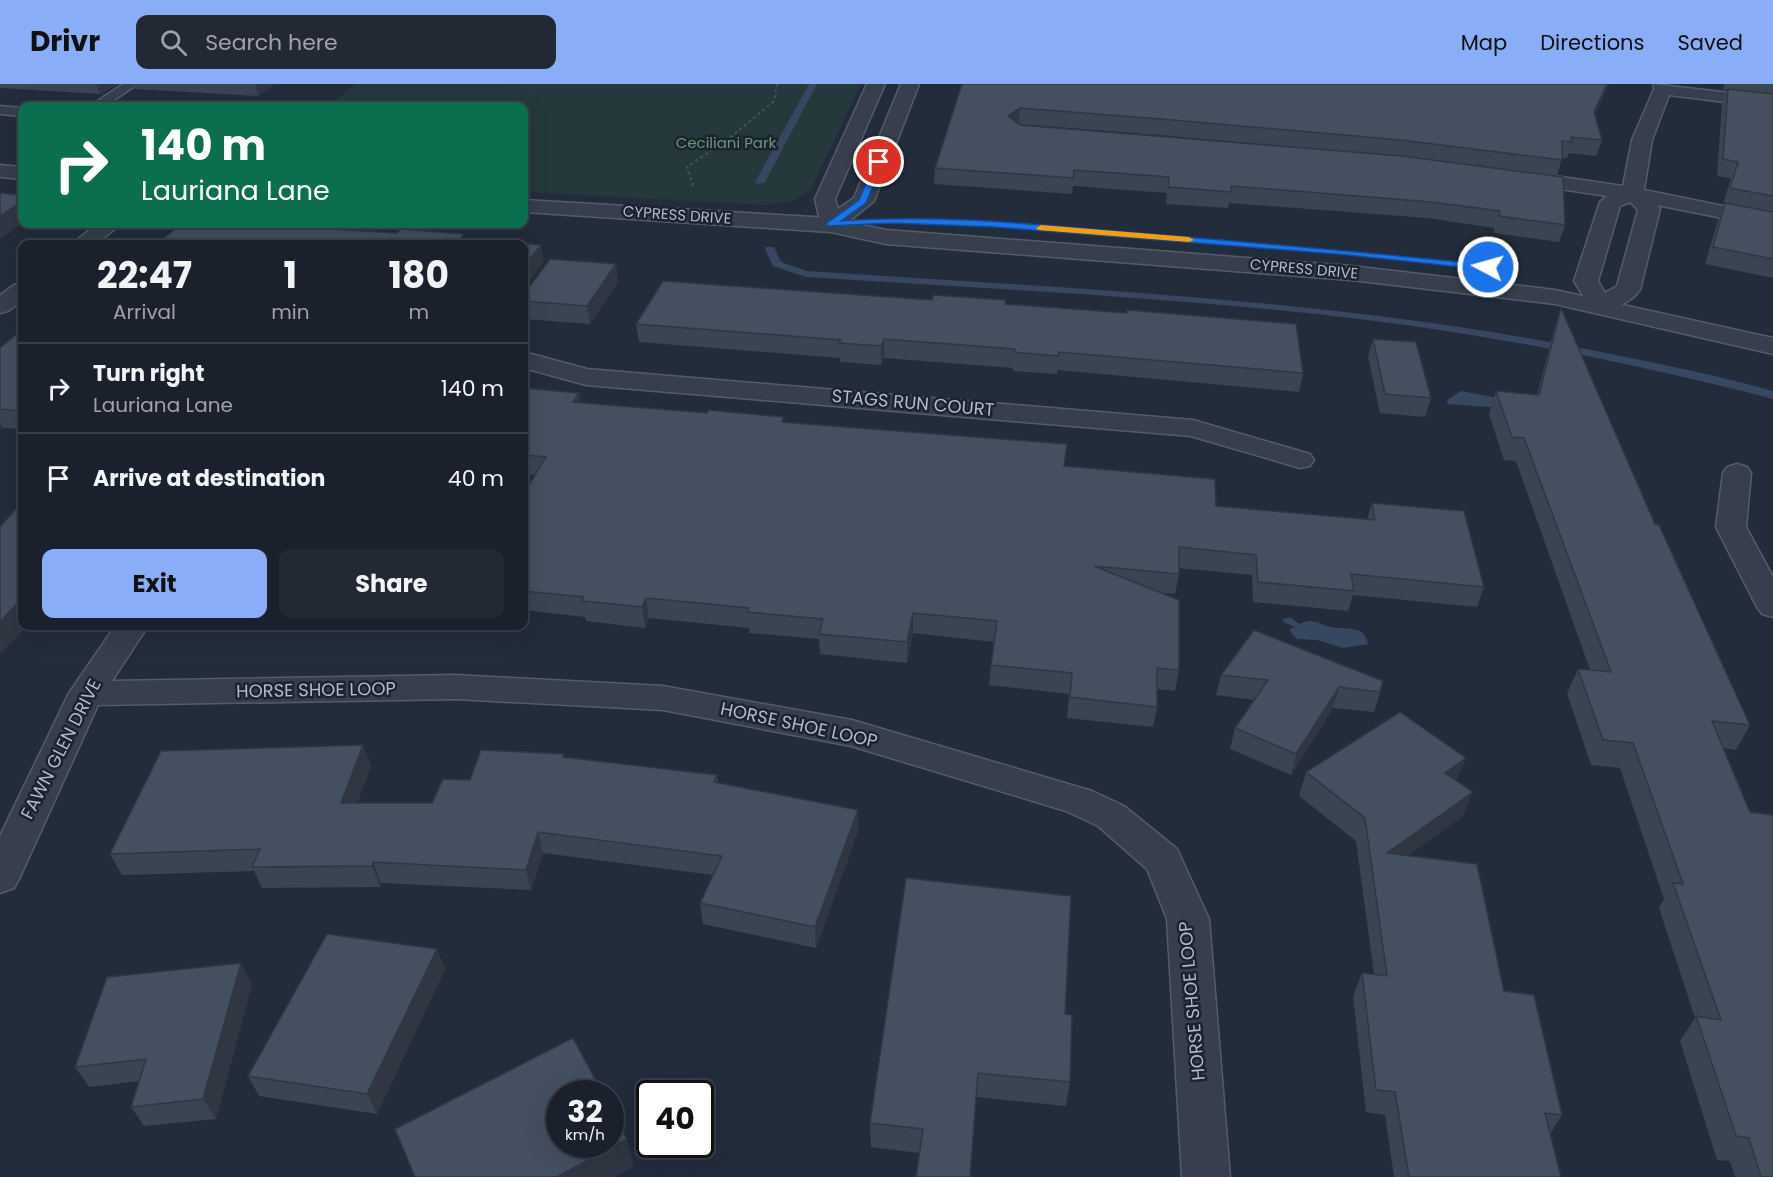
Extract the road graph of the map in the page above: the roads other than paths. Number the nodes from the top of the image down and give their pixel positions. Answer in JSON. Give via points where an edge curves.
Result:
{"nodes":[{"id":1,"x":132,"y":84,"type":"edge"},
{"id":2,"x":876,"y":84,"type":"edge"},
{"id":3,"x":910,"y":84,"type":"edge"},
{"id":4,"x":1663,"y":86,"type":"edge"},
{"id":5,"x":103,"y":102,"type":"edge"},
{"id":6,"x":1773,"y":103,"type":"edge"},
{"id":7,"x":0,"y":110,"type":"edge"},
{"id":8,"x":18,"y":112,"type":"edge"},
{"id":9,"x":0,"y":171,"type":"edge"},
{"id":10,"x":18,"y":173,"type":"edge"},
{"id":11,"x":1505,"y":175,"type":"edge"},
{"id":12,"x":1633,"y":194,"type":"junction"},
{"id":13,"x":528,"y":206,"type":"edge"},
{"id":14,"x":1773,"y":222,"type":"edge"},
{"id":15,"x":830,"y":225,"type":"junction"},
{"id":16,"x":105,"y":228,"type":"edge"},
{"id":17,"x":88,"y":240,"type":"edge"},
{"id":18,"x":1488,"y":267,"type":"dead end"},
{"id":19,"x":1522,"y":272,"type":"dead end"},
{"id":20,"x":1586,"y":281,"type":"junction"},
{"id":21,"x":1628,"y":290,"type":"junction"},
{"id":22,"x":1650,"y":295,"type":"dead end"},
{"id":23,"x":1600,"y":305,"type":"junction"},
{"id":24,"x":1773,"y":346,"type":"edge"},
{"id":25,"x":528,"y":361,"type":"edge"},
{"id":26,"x":1300,"y":459,"type":"dead end"},
{"id":27,"x":1737,"y":473,"type":"dead end"},
{"id":28,"x":1773,"y":607,"type":"edge"},
{"id":29,"x":129,"y":630,"type":"edge"},
{"id":30,"x":86,"y":693,"type":"junction"},
{"id":31,"x":0,"y":877,"type":"edge"},
{"id":32,"x":1206,"y":1177,"type":"edge"}],
"edges":[{"from":1,"to":5,"type":"lane"},
{"from":2,"to":15,"type":"street","via":[[825,199]]},
{"from":3,"to":15,"type":"street","via":[[863,201]]},
{"from":4,"to":6,"type":"street"},
{"from":4,"to":12,"type":"street","via":[[1648,116],[1635,166]]},
{"from":7,"to":8,"type":"lane"},
{"from":9,"to":10,"type":"street"},
{"from":11,"to":12,"type":"street"},
{"from":12,"to":14,"type":"street"},
{"from":12,"to":20,"type":"street","via":[[1611,202]]},
{"from":12,"to":21,"type":"street","via":[[1649,209]]},
{"from":13,"to":15,"type":"street","name":"CYPRESS DRIVE"},
{"from":15,"to":18,"type":"street","name":"CYPRESS DRIVE","via":[[892,220],[994,224]]},
{"from":15,"to":23,"type":"street","name":"CYPRESS DRIVE","via":[[886,237],[1351,273]]},
{"from":16,"to":17,"type":"street"},
{"from":19,"to":20,"type":"street"},
{"from":20,"to":21,"type":"street"},
{"from":20,"to":23,"type":"street"},
{"from":21,"to":22,"type":"street"},
{"from":21,"to":23,"type":"street"},
{"from":23,"to":24,"type":"street","name":"CYPRESS DRIVE"},
{"from":25,"to":26,"type":"street","name":"STAGS RUN COURT","via":[[586,377],[1193,428]]},
{"from":27,"to":28,"type":"street","via":[[1731,527]]},
{"from":29,"to":30,"type":"street","name":"FAWN GLEN DRIVE"},
{"from":30,"to":31,"type":"street","name":"FAWN GLEN DRIVE"},
{"from":30,"to":32,"type":"street","name":"HORSE SHOE LOOP","via":[[455,687],[663,698],[852,734],[1079,801],[1111,816],[1163,860],[1188,919]]}]}
